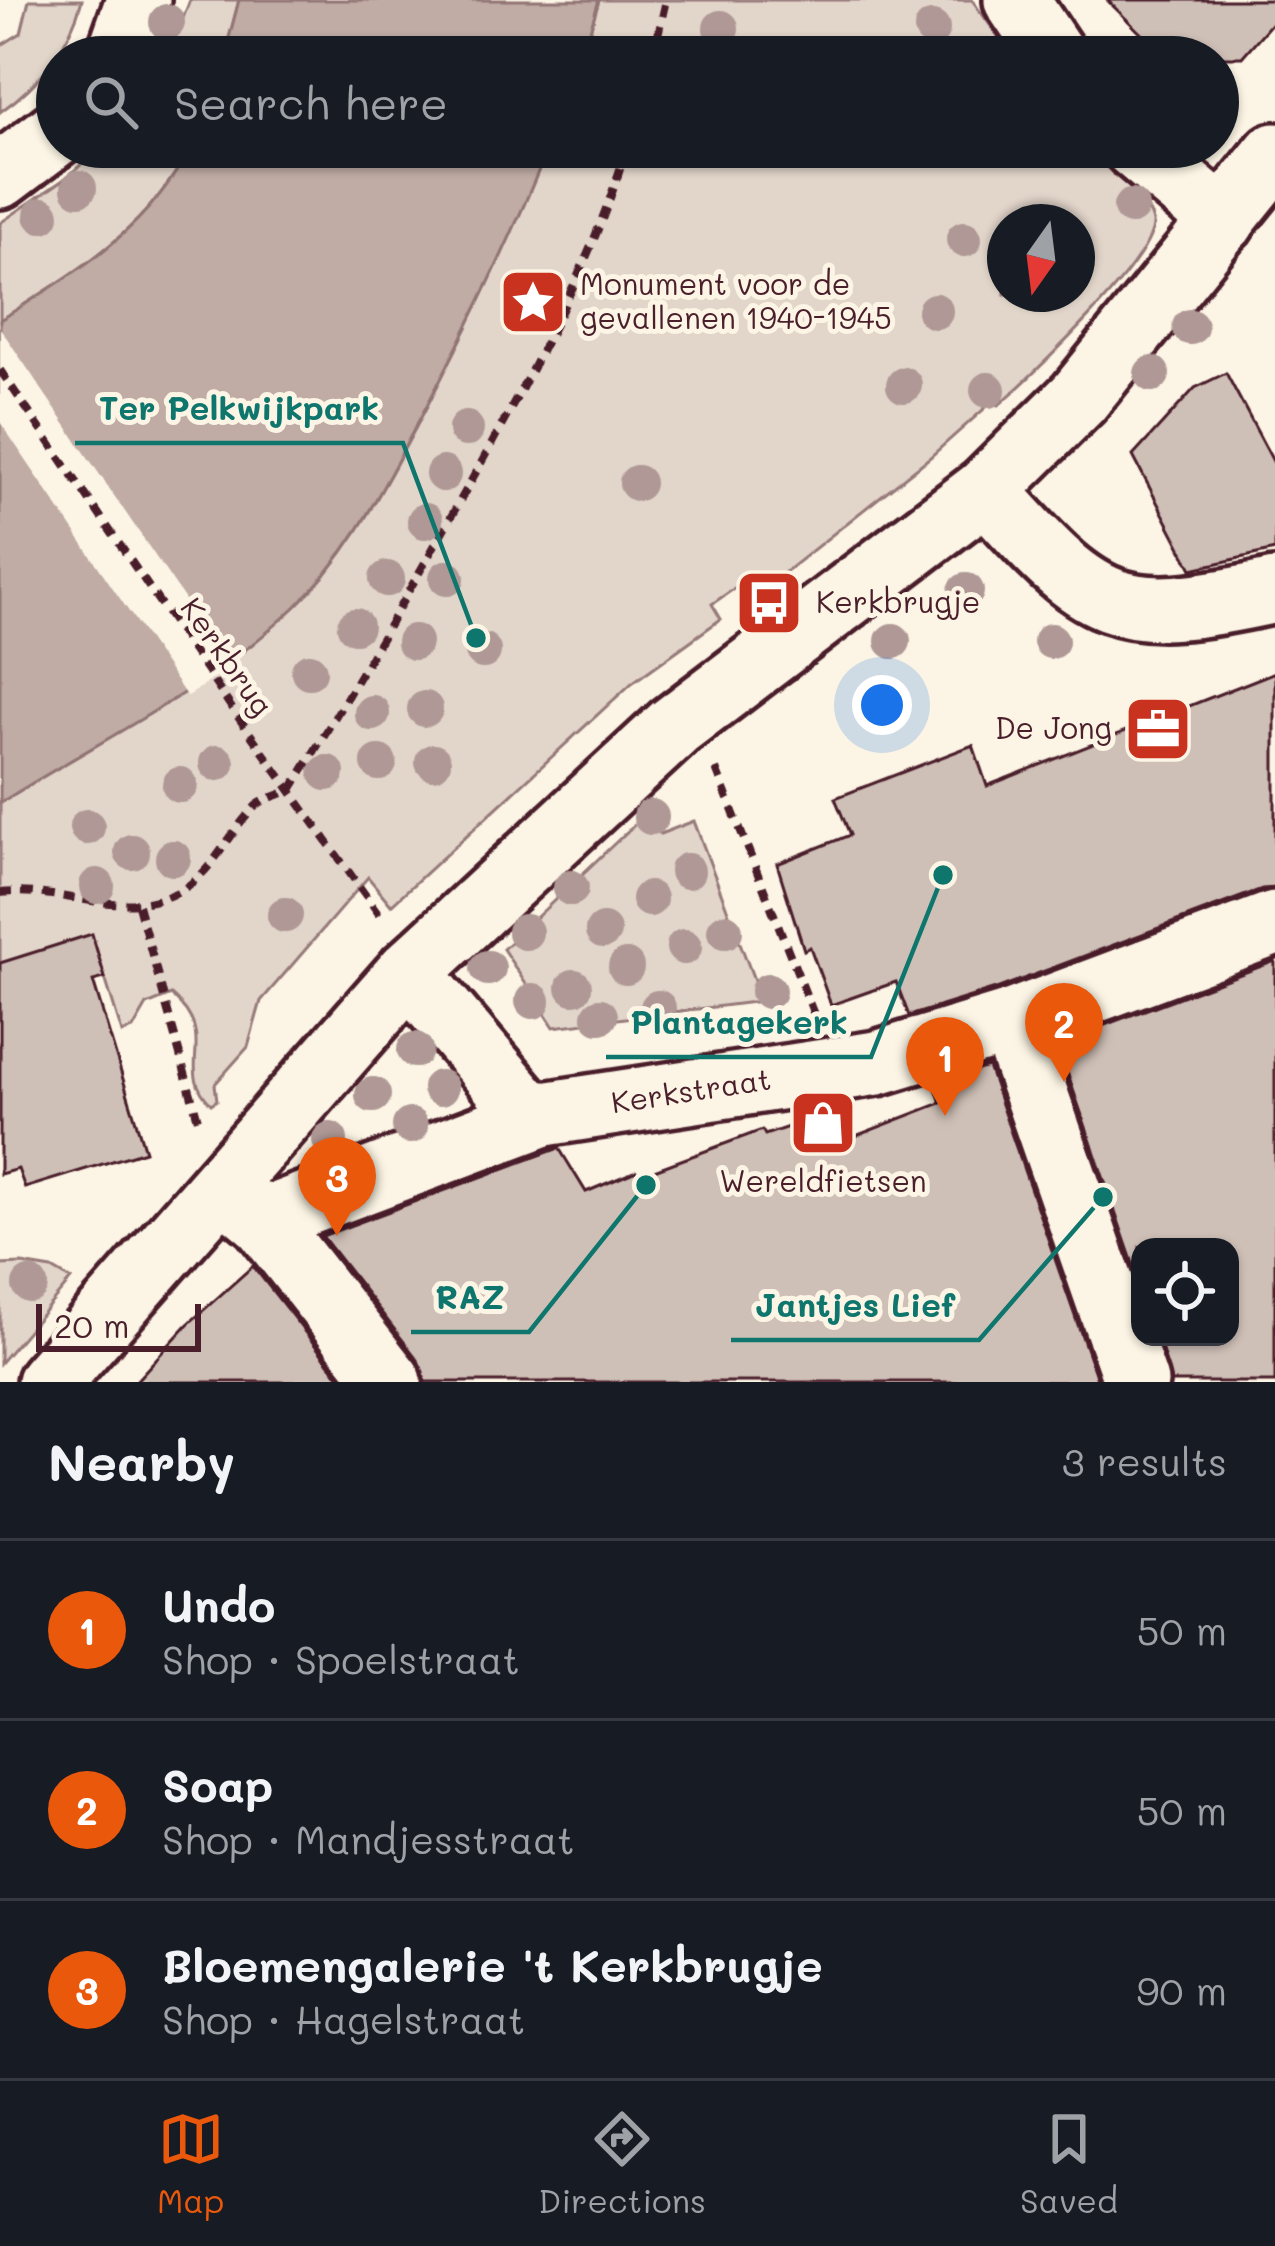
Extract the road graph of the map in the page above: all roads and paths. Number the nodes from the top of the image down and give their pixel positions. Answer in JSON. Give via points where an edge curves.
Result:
{"nodes":[{"id":1,"x":138,"y":0,"type":"edge"},
{"id":2,"x":666,"y":0,"type":"edge"},
{"id":3,"x":1016,"y":0,"type":"edge"},
{"id":4,"x":125,"y":36,"type":"edge"},
{"id":5,"x":658,"y":36,"type":"edge"},
{"id":6,"x":1040,"y":36,"type":"edge"},
{"id":7,"x":36,"y":149,"type":"edge"},
{"id":8,"x":1275,"y":155,"type":"edge"},
{"id":9,"x":619,"y":168,"type":"edge"},
{"id":10,"x":1160,"y":168,"type":"edge"},
{"id":11,"x":0,"y":176,"type":"edge"},
{"id":12,"x":1223,"y":220,"type":"junction"},
{"id":13,"x":0,"y":370,"type":"edge"},
{"id":14,"x":986,"y":490,"type":"junction"},
{"id":15,"x":1275,"y":591,"type":"edge"},
{"id":16,"x":693,"y":713,"type":"junction"},
{"id":17,"x":291,"y":790,"type":"junction"},
{"id":18,"x":0,"y":893,"type":"edge"},
{"id":19,"x":138,"y":905,"type":"junction"},
{"id":20,"x":1275,"y":923,"type":"edge"},
{"id":21,"x":409,"y":972,"type":"junction"},
{"id":22,"x":1011,"y":1022,"type":"junction"},
{"id":23,"x":836,"y":1069,"type":"junction"},
{"id":24,"x":522,"y":1122,"type":"junction"},
{"id":25,"x":243,"y":1203,"type":"junction"},
{"id":26,"x":49,"y":1382,"type":"edge"},
{"id":27,"x":390,"y":1382,"type":"edge"},
{"id":28,"x":1136,"y":1382,"type":"edge"}],
"edges":[{"from":1,"to":4,"type":"street"},
{"from":2,"to":5,"type":"path"},
{"from":3,"to":6,"type":"street"},
{"from":7,"to":11,"type":"street"},
{"from":8,"to":12,"type":"street"},
{"from":9,"to":17,"type":"path","via":[[588,257],[539,358]]},
{"from":10,"to":12,"type":"street"},
{"from":12,"to":14,"type":"street","via":[[1079,398]]},
{"from":13,"to":17,"type":"path","name":"Kerkbrug"},
{"from":14,"to":15,"type":"street","via":[[1082,588],[1122,607],[1183,609]]},
{"from":14,"to":16,"type":"street"},
{"from":16,"to":21,"type":"street"},
{"from":16,"to":23,"type":"path"},
{"from":17,"to":19,"type":"path","via":[[260,802],[182,890]]},
{"from":17,"to":21,"type":"path","name":"Kerkbrug","via":[[384,920]]},
{"from":18,"to":19,"type":"path"},
{"from":19,"to":25,"type":"path","via":[[203,1135],[184,1160]]},
{"from":20,"to":22,"type":"street","name":"Kerkstraat"},
{"from":21,"to":24,"type":"street","via":[[525,1109]]},
{"from":21,"to":25,"type":"street"},
{"from":22,"to":23,"type":"street","name":"Kerkstraat"},
{"from":22,"to":28,"type":"street"},
{"from":23,"to":24,"type":"street","name":"Kerkstraat"},
{"from":24,"to":25,"type":"street","name":"Kerkstraat"},
{"from":25,"to":26,"type":"street","name":"Kerkstraat"},
{"from":25,"to":27,"type":"street"}]}
